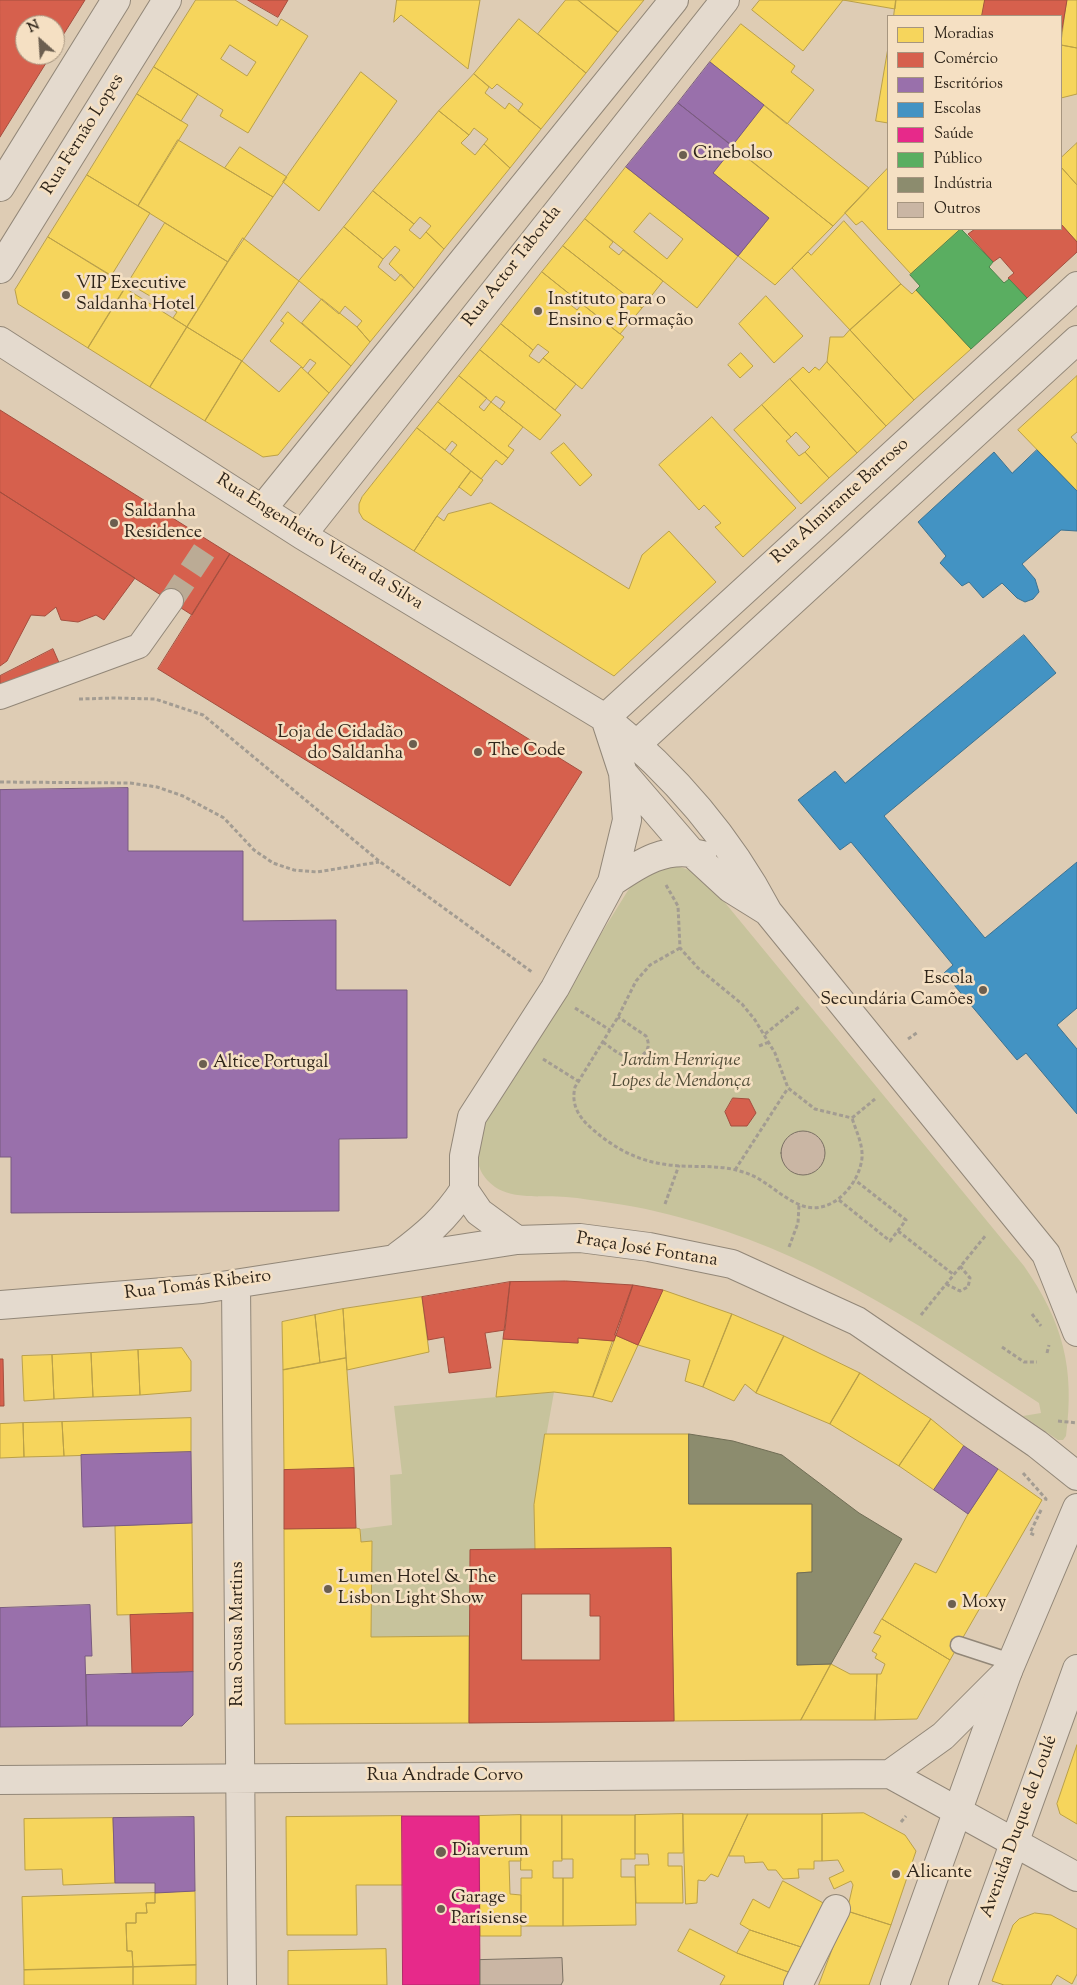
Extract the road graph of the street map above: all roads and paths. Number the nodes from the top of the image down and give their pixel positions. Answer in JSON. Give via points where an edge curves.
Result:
{"nodes":[{"id":1,"x":168,"y":0,"type":"edge"},
{"id":2,"x":674,"y":0,"type":"edge"},
{"id":3,"x":725,"y":0,"type":"edge"},
{"id":4,"x":113,"y":6,"type":"edge"},
{"id":5,"x":146,"y":35,"type":"junction"},
{"id":6,"x":0,"y":187,"type":"edge"},
{"id":7,"x":0,"y":270,"type":"edge"},
{"id":8,"x":1077,"y":286,"type":"edge"},
{"id":9,"x":1077,"y":340,"type":"edge"},
{"id":10,"x":0,"y":341,"type":"edge"},
{"id":11,"x":263,"y":508,"type":"junction"},
{"id":12,"x":302,"y":535,"type":"junction"},
{"id":13,"x":170,"y":601,"type":"tunnel mouth"},
{"id":14,"x":0,"y":697,"type":"edge"},
{"id":15,"x":72,"y":700,"type":"dead end"},
{"id":16,"x":605,"y":718,"type":"junction"},
{"id":17,"x":637,"y":744,"type":"junction"},
{"id":18,"x":623,"y":773,"type":"junction"},
{"id":19,"x":0,"y":782,"type":"edge"},
{"id":20,"x":691,"y":852,"type":"junction"},
{"id":21,"x":379,"y":862,"type":"junction"},
{"id":22,"x":612,"y":882,"type":"junction"},
{"id":23,"x":753,"y":883,"type":"junction"},
{"id":24,"x":665,"y":884,"type":"dead end"},
{"id":25,"x":768,"y":912,"type":"junction"},
{"id":26,"x":680,"y":948,"type":"junction"},
{"id":27,"x":562,"y":996,"type":"junction"},
{"id":28,"x":799,"y":1007,"type":"dead end"},
{"id":29,"x":618,"y":1017,"type":"junction"},
{"id":30,"x":610,"y":1030,"type":"junction"},
{"id":31,"x":765,"y":1034,"type":"junction"},
{"id":32,"x":603,"y":1042,"type":"junction"},
{"id":33,"x":769,"y":1042,"type":"junction"},
{"id":34,"x":759,"y":1046,"type":"dead end"},
{"id":35,"x":536,"y":1055,"type":"dead end"},
{"id":36,"x":578,"y":1081,"type":"junction"},
{"id":37,"x":788,"y":1088,"type":"junction"},
{"id":38,"x":875,"y":1099,"type":"dead end"},
{"id":39,"x":852,"y":1118,"type":"junction"},
{"id":40,"x":679,"y":1165,"type":"junction"},
{"id":41,"x":735,"y":1170,"type":"junction"},
{"id":42,"x":855,"y":1180,"type":"junction"},
{"id":43,"x":464,"y":1190,"type":"junction"},
{"id":44,"x":839,"y":1200,"type":"junction"},
{"id":45,"x":665,"y":1204,"type":"dead end"},
{"id":46,"x":799,"y":1205,"type":"junction"},
{"id":47,"x":898,"y":1231,"type":"junction"},
{"id":48,"x":986,"y":1235,"type":"dead end"},
{"id":49,"x":517,"y":1240,"type":"junction"},
{"id":50,"x":789,"y":1247,"type":"dead end"},
{"id":51,"x":1046,"y":1254,"type":"junction"},
{"id":52,"x":395,"y":1258,"type":"junction"},
{"id":53,"x":960,"y":1266,"type":"junction"},
{"id":54,"x":954,"y":1275,"type":"junction"},
{"id":55,"x":1077,"y":1275,"type":"edge"},
{"id":56,"x":236,"y":1284,"type":"junction"},
{"id":57,"x":946,"y":1284,"type":"junction"},
{"id":58,"x":0,"y":1305,"type":"edge"},
{"id":59,"x":921,"y":1315,"type":"dead end"},
{"id":60,"x":1077,"y":1332,"type":"edge"},
{"id":61,"x":1002,"y":1347,"type":"dead end"},
{"id":62,"x":1037,"y":1362,"type":"dead end"},
{"id":63,"x":1053,"y":1420,"type":"dead end"},
{"id":64,"x":1077,"y":1423,"type":"edge"},
{"id":65,"x":1020,"y":1470,"type":"dead end"},
{"id":66,"x":1077,"y":1476,"type":"edge"},
{"id":67,"x":1077,"y":1508,"type":"edge"},
{"id":68,"x":1030,"y":1533,"type":"dead end"},
{"id":69,"x":959,"y":1646,"type":"dead end"},
{"id":70,"x":1010,"y":1667,"type":"junction"},
{"id":71,"x":1077,"y":1669,"type":"edge"},
{"id":72,"x":890,"y":1774,"type":"junction"},
{"id":73,"x":240,"y":1779,"type":"junction"},
{"id":74,"x":0,"y":1780,"type":"edge"},
{"id":75,"x":958,"y":1811,"type":"junction"},
{"id":76,"x":1014,"y":1842,"type":"junction"},
{"id":77,"x":1077,"y":1877,"type":"edge"},
{"id":78,"x":836,"y":1909,"type":"dead end"},
{"id":79,"x":242,"y":1985,"type":"edge"},
{"id":80,"x":798,"y":1985,"type":"edge"},
{"id":81,"x":895,"y":1985,"type":"edge"},
{"id":82,"x":963,"y":1985,"type":"edge"}],
"edges":[{"from":1,"to":5,"type":"street","name":"Rua Fernão Lopes"},
{"from":2,"to":11,"type":"street"},
{"from":3,"to":12,"type":"street","name":"Rua Actor Taborda"},
{"from":4,"to":5,"type":"street"},
{"from":4,"to":6,"type":"street"},
{"from":5,"to":7,"type":"street","name":"Rua Fernão Lopes"},
{"from":8,"to":16,"type":"street","name":"Rua Almirante Barroso"},
{"from":9,"to":17,"type":"street"},
{"from":10,"to":11,"type":"street","name":"Rua Engenheiro Vieira da Silva"},
{"from":11,"to":12,"type":"street","name":"Rua Engenheiro Vieira da Silva"},
{"from":12,"to":16,"type":"street","name":"Rua Engenheiro Vieira da Silva"},
{"from":13,"to":14,"type":"street","via":[[139,646]]},
{"from":15,"to":21,"type":"path","via":[[155,699],[203,715]]},
{"from":16,"to":17,"type":"street","name":"Rua Engenheiro Vieira da Silva"},
{"from":16,"to":18,"type":"street"},
{"from":17,"to":23,"type":"street","via":[[685,792]]},
{"from":18,"to":20,"type":"street"},
{"from":18,"to":22,"type":"street","via":[[627,820]]},
{"from":19,"to":21,"type":"path","via":[[130,783],[157,787],[184,796],[224,818],[254,850],[273,863],[294,870],[317,872]]},
{"from":20,"to":22,"type":"street","via":[[658,854]]},
{"from":20,"to":23,"type":"street","via":[[708,857]]},
{"from":20,"to":25,"type":"street","via":[[730,888]]},
{"from":21,"to":27,"type":"path"},
{"from":22,"to":27,"type":"street"},
{"from":23,"to":25,"type":"street"},
{"from":24,"to":26,"type":"path","via":[[678,906]]},
{"from":25,"to":51,"type":"street"},
{"from":26,"to":29,"type":"path","via":[[650,965],[636,981]]},
{"from":26,"to":31,"type":"path","via":[[698,968],[742,1004]]},
{"from":27,"to":30,"type":"path"},
{"from":27,"to":43,"type":"street","via":[[472,1117],[464,1156]]},
{"from":28,"to":31,"type":"path"},
{"from":29,"to":30,"type":"path"},
{"from":29,"to":32,"type":"path","via":[[646,1036],[646,1052],[631,1059]]},
{"from":30,"to":32,"type":"path"},
{"from":31,"to":33,"type":"path"},
{"from":32,"to":36,"type":"path"},
{"from":33,"to":34,"type":"path"},
{"from":33,"to":37,"type":"path"},
{"from":35,"to":36,"type":"path"},
{"from":36,"to":40,"type":"path","via":[[573,1094],[576,1110],[602,1137],[642,1159]]},
{"from":37,"to":39,"type":"path","via":[[815,1109]]},
{"from":37,"to":41,"type":"path"},
{"from":38,"to":39,"type":"path"},
{"from":39,"to":42,"type":"path","via":[[862,1147]]},
{"from":40,"to":41,"type":"path"},
{"from":40,"to":45,"type":"path"},
{"from":41,"to":46,"type":"path","via":[[761,1180]]},
{"from":42,"to":44,"type":"path"},
{"from":42,"to":47,"type":"path","via":[[906,1220]]},
{"from":43,"to":49,"type":"street","via":[[479,1212]]},
{"from":43,"to":52,"type":"street","via":[[432,1231]]},
{"from":44,"to":46,"type":"path","via":[[813,1207]]},
{"from":44,"to":47,"type":"path","via":[[890,1241]]},
{"from":46,"to":50,"type":"path","via":[[798,1223]]},
{"from":47,"to":54,"type":"path"},
{"from":48,"to":53,"type":"path"},
{"from":49,"to":52,"type":"street","name":"Praça José Fontana"},
{"from":49,"to":66,"type":"street","name":"Praça José Fontana","via":[[580,1238],[649,1247],[732,1264],[857,1321],[1037,1444]]},
{"from":51,"to":55,"type":"street"},
{"from":51,"to":60,"type":"street"},
{"from":52,"to":56,"type":"street","name":"Rua Tomás Ribeiro"},
{"from":53,"to":54,"type":"path"},
{"from":53,"to":57,"type":"path","via":[[970,1278],[968,1286],[960,1291]]},
{"from":54,"to":57,"type":"path"},
{"from":56,"to":58,"type":"street","name":"Rua Tomás Ribeiro","via":[[202,1290]]},
{"from":56,"to":73,"type":"street","name":"Rua Sousa Martins"},
{"from":57,"to":59,"type":"path"},
{"from":61,"to":62,"type":"path","via":[[1024,1362]]},
{"from":63,"to":64,"type":"path"},
{"from":65,"to":68,"type":"path","via":[[1046,1499]]},
{"from":67,"to":70,"type":"street"},
{"from":69,"to":70,"type":"lane"},
{"from":70,"to":72,"type":"street","via":[[943,1736]]},
{"from":70,"to":75,"type":"street"},
{"from":71,"to":76,"type":"street","name":"Avenida Duque de Loulé"},
{"from":72,"to":73,"type":"street","name":"Rua Andrade Corvo"},
{"from":72,"to":75,"type":"street"},
{"from":73,"to":74,"type":"street","name":"Rua Andrade Corvo"},
{"from":73,"to":79,"type":"street","name":"Rua Sousa Martins"},
{"from":75,"to":76,"type":"street"},
{"from":75,"to":81,"type":"street"},
{"from":76,"to":77,"type":"street"},
{"from":76,"to":82,"type":"street","name":"Avenida Duque de Loulé"},
{"from":78,"to":80,"type":"street"}]}
